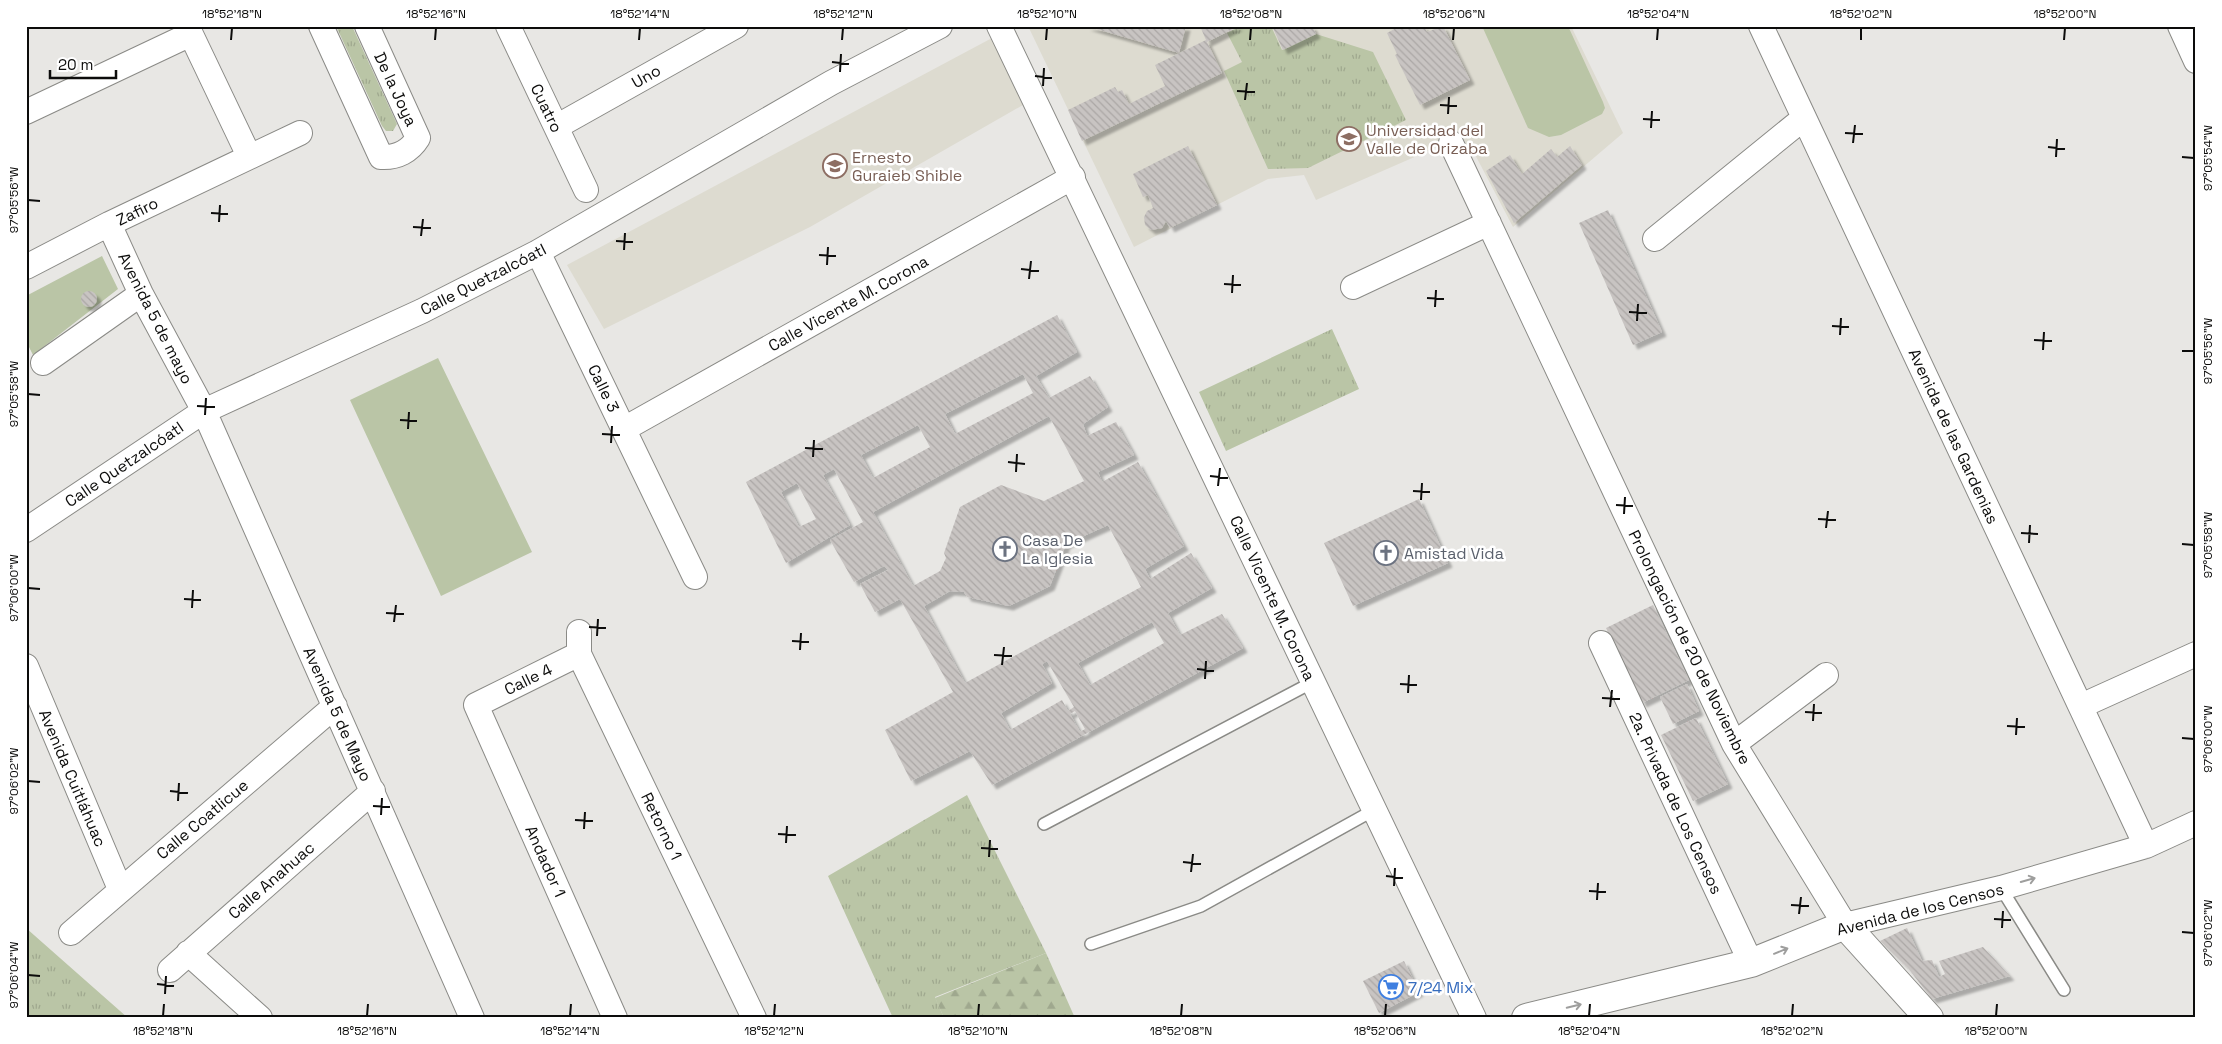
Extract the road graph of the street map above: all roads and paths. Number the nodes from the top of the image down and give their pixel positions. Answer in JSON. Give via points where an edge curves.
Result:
{"nodes":[{"id":1,"x":321,"y":26,"type":"edge"},
{"id":2,"x":367,"y":26,"type":"edge"},
{"id":3,"x":508,"y":26,"type":"edge"},
{"id":4,"x":736,"y":26,"type":"edge"},
{"id":5,"x":940,"y":26,"type":"edge"},
{"id":6,"x":999,"y":26,"type":"edge"},
{"id":7,"x":1761,"y":26,"type":"edge"},
{"id":8,"x":2180,"y":26,"type":"edge"},
{"id":9,"x":189,"y":30,"type":"edge"},
{"id":10,"x":704,"y":34,"type":"edge"},
{"id":11,"x":2196,"y":61,"type":"edge"},
{"id":12,"x":26,"y":112,"type":"edge"},
{"id":13,"x":1804,"y":118,"type":"junction"},
{"id":14,"x":556,"y":127,"type":"junction"},
{"id":15,"x":300,"y":133,"type":"dead end"},
{"id":16,"x":1451,"y":143,"type":"dead end"},
{"id":17,"x":248,"y":156,"type":"junction"},
{"id":18,"x":1073,"y":177,"type":"junction"},
{"id":19,"x":586,"y":190,"type":"dead end"},
{"id":20,"x":1489,"y":223,"type":"junction"},
{"id":21,"x":109,"y":224,"type":"junction"},
{"id":22,"x":1655,"y":239,"type":"dead end"},
{"id":23,"x":538,"y":252,"type":"junction"},
{"id":24,"x":26,"y":267,"type":"edge"},
{"id":25,"x":1353,"y":287,"type":"dead end"},
{"id":26,"x":141,"y":294,"type":"junction"},
{"id":27,"x":43,"y":363,"type":"dead end"},
{"id":28,"x":204,"y":411,"type":"junction"},
{"id":29,"x":624,"y":429,"type":"junction"},
{"id":30,"x":26,"y":530,"type":"edge"},
{"id":31,"x":695,"y":577,"type":"dead end"},
{"id":32,"x":579,"y":643,"type":"joint"},
{"id":33,"x":1601,"y":643,"type":"dead end"},
{"id":34,"x":2196,"y":654,"type":"edge"},
{"id":35,"x":26,"y":666,"type":"edge"},
{"id":36,"x":1826,"y":675,"type":"dead end"},
{"id":37,"x":1313,"y":682,"type":"junction"},
{"id":38,"x":476,"y":705,"type":"joint"},
{"id":39,"x":335,"y":706,"type":"junction"},
{"id":40,"x":2081,"y":706,"type":"junction"},
{"id":41,"x":1734,"y":744,"type":"junction"},
{"id":42,"x":373,"y":791,"type":"junction"},
{"id":43,"x":1374,"y":810,"type":"junction"},
{"id":44,"x":2196,"y":823,"type":"edge"},
{"id":45,"x":1044,"y":824,"type":"dead end"},
{"id":46,"x":2146,"y":846,"type":"junction"},
{"id":47,"x":2001,"y":888,"type":"junction"},
{"id":48,"x":120,"y":889,"type":"junction"},
{"id":49,"x":1845,"y":926,"type":"junction"},
{"id":50,"x":71,"y":933,"type":"dead end"},
{"id":51,"x":1091,"y":944,"type":"dead end"},
{"id":52,"x":188,"y":953,"type":"junction"},
{"id":53,"x":1751,"y":963,"type":"junction"},
{"id":54,"x":170,"y":970,"type":"dead end"},
{"id":55,"x":2064,"y":990,"type":"dead end"},
{"id":56,"x":1920,"y":1014,"type":"edge"},
{"id":57,"x":260,"y":1018,"type":"edge"},
{"id":58,"x":472,"y":1018,"type":"edge"},
{"id":59,"x":615,"y":1018,"type":"edge"},
{"id":60,"x":754,"y":1018,"type":"edge"},
{"id":61,"x":1474,"y":1018,"type":"edge"},
{"id":62,"x":1526,"y":1018,"type":"edge"}],
"edges":[{"from":1,"to":2,"type":"street","name":"De la Joya","via":[[381,157],[394,157],[418,138]]},
{"from":3,"to":14,"type":"street","name":"Cuatro"},
{"from":4,"to":10,"type":"street","name":"Uno"},
{"from":5,"to":23,"type":"street","name":"Calle Quetzalcóatl","via":[[831,83]]},
{"from":6,"to":18,"type":"street","name":"Calle Vicente M. Corona"},
{"from":7,"to":13,"type":"street","name":"Avenida de las Gardenias"},
{"from":8,"to":11,"type":"street"},
{"from":9,"to":12,"type":"street"},
{"from":9,"to":17,"type":"street"},
{"from":10,"to":14,"type":"street","name":"Uno"},
{"from":13,"to":22,"type":"street"},
{"from":13,"to":40,"type":"street","name":"Avenida de las Gardenias"},
{"from":14,"to":19,"type":"street","name":"Cuatro"},
{"from":15,"to":17,"type":"street","name":"Zafiro"},
{"from":16,"to":20,"type":"street","name":"Prolongación de 20 de Noviembre"},
{"from":17,"to":21,"type":"street","name":"Zafiro"},
{"from":18,"to":29,"type":"street","name":"Calle Vicente M. Corona"},
{"from":18,"to":37,"type":"street","name":"Calle Vicente M. Corona"},
{"from":20,"to":25,"type":"street"},
{"from":20,"to":41,"type":"street","name":"Prolongación de 20 de Noviembre"},
{"from":21,"to":24,"type":"street","name":"Zafiro"},
{"from":21,"to":26,"type":"street","name":"Avenida 5 de mayo"},
{"from":23,"to":28,"type":"street","name":"Calle Quetzalcóatl","via":[[422,311]]},
{"from":23,"to":29,"type":"street","name":"Calle 3"},
{"from":26,"to":27,"type":"street"},
{"from":26,"to":28,"type":"street","name":"Avenida 5 de mayo"},
{"from":28,"to":30,"type":"street","name":"Calle Quetzalcóatl"},
{"from":28,"to":39,"type":"street","name":"Avenida 5 de Mayo"},
{"from":29,"to":31,"type":"street","name":"Calle 3"},
{"from":32,"to":38,"type":"street","name":"Calle 4"},
{"from":32,"to":60,"type":"street","name":"Retorno 1"},
{"from":33,"to":53,"type":"street","name":"2a. Privada de Los Censos"},
{"from":34,"to":40,"type":"street"},
{"from":35,"to":48,"type":"street","name":"Avenida Cuitláhuac"},
{"from":36,"to":41,"type":"street"},
{"from":37,"to":43,"type":"street","name":"Calle Vicente M. Corona"},
{"from":37,"to":45,"type":"lane"},
{"from":38,"to":59,"type":"street","name":"Andador 1"},
{"from":39,"to":42,"type":"street","name":"Avenida 5 de Mayo"},
{"from":39,"to":48,"type":"street","name":"Calle Coatlicue"},
{"from":40,"to":46,"type":"street","name":"Avenida de las Gardenias"},
{"from":41,"to":49,"type":"street","name":"Prolongación de 20 de Noviembre"},
{"from":42,"to":52,"type":"street","name":"Calle Anahuac"},
{"from":42,"to":58,"type":"street","name":"Avenida 5 de Mayo"},
{"from":43,"to":51,"type":"lane","via":[[1201,906]]},
{"from":43,"to":61,"type":"street","name":"Calle Vicente M. Corona"},
{"from":44,"to":46,"type":"street","name":"Avenida de los Censos"},
{"from":47,"to":46,"type":"street","name":"Avenida de los Censos","one_way":true},
{"from":47,"to":49,"type":"street","name":"Avenida de los Censos"},
{"from":47,"to":55,"type":"lane"},
{"from":48,"to":50,"type":"street","name":"Calle Coatlicue"},
{"from":53,"to":49,"type":"street","name":"Avenida de los Censos","one_way":true},
{"from":49,"to":56,"type":"street"},
{"from":52,"to":54,"type":"street","name":"Calle Anahuac"},
{"from":52,"to":57,"type":"street"},
{"from":62,"to":53,"type":"street","name":"Avenida de los Censos","one_way":true}]}
